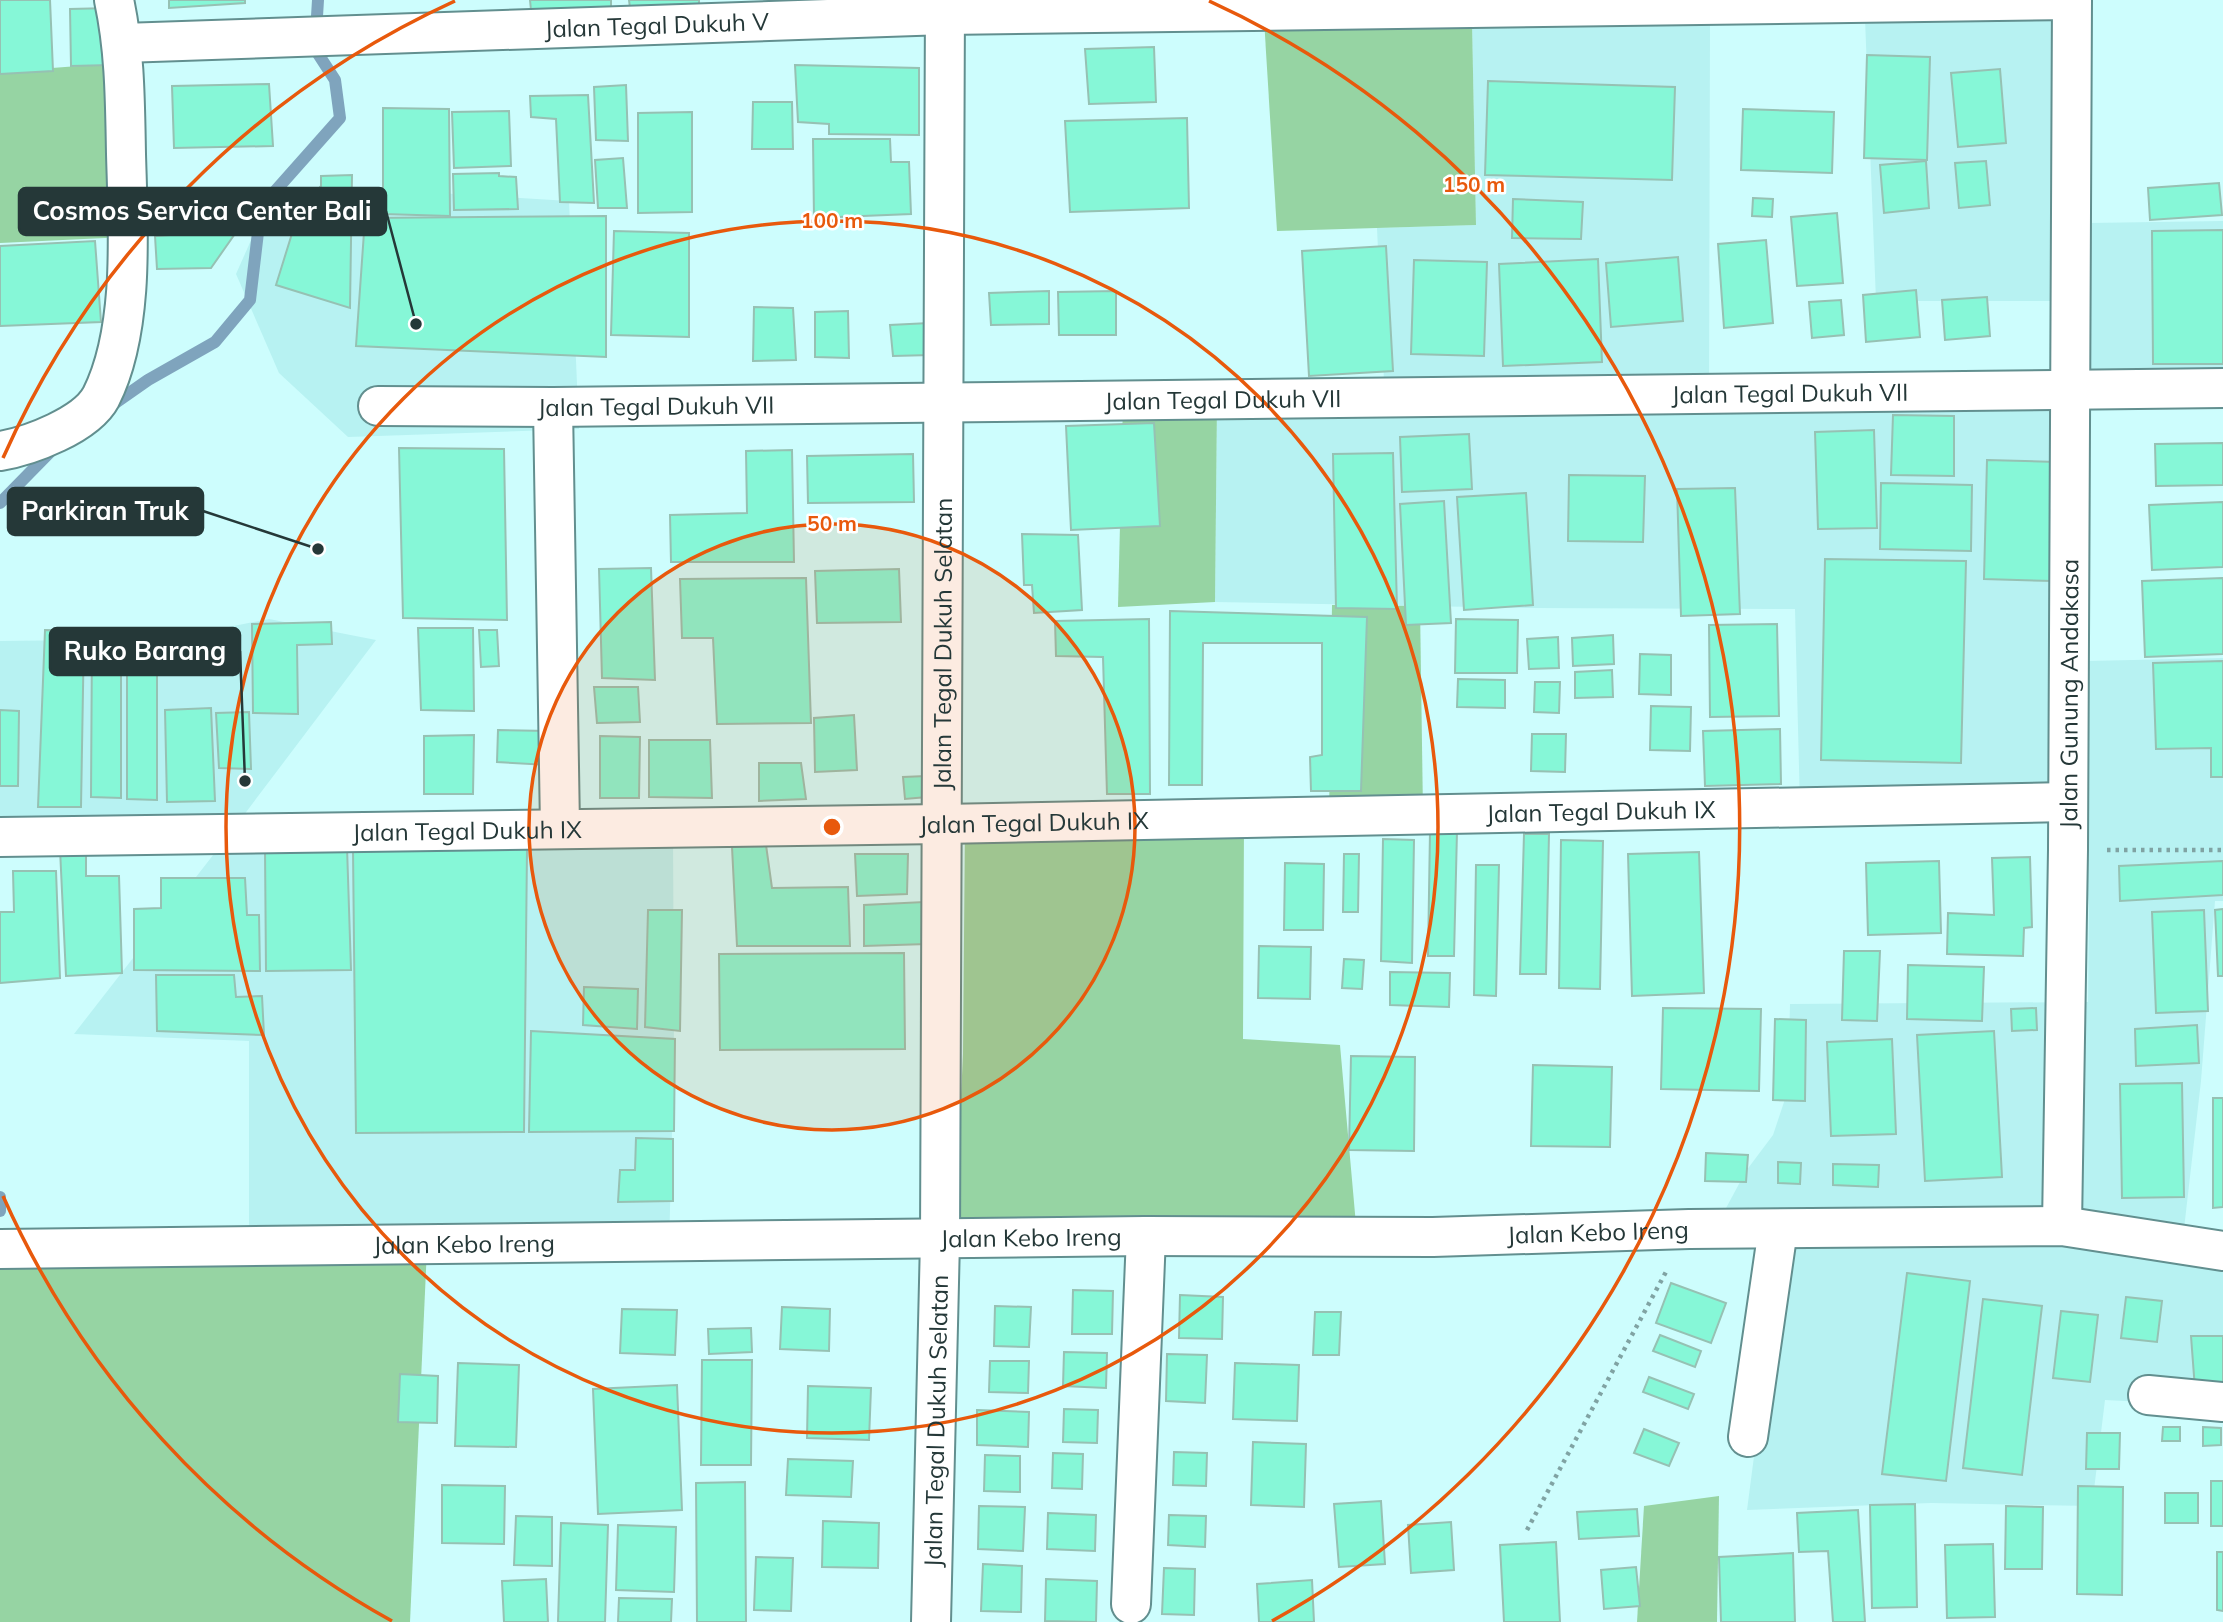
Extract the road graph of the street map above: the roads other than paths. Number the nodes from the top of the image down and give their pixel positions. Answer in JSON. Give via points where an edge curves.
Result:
{"nodes":[{"id":1,"x":114,"y":0,"type":"edge"},
{"id":2,"x":2072,"y":0,"type":"edge"},
{"id":3,"x":945,"y":8,"type":"edge"},
{"id":4,"x":123,"y":43,"type":"junction"},
{"id":5,"x":2223,"y":388,"type":"edge"},
{"id":6,"x":2069,"y":389,"type":"junction"},
{"id":7,"x":946,"y":401,"type":"junction"},
{"id":8,"x":378,"y":406,"type":"dead end"},
{"id":9,"x":553,"y":407,"type":"junction"},
{"id":10,"x":0,"y":451,"type":"edge"},
{"id":11,"x":2067,"y":802,"type":"junction"},
{"id":12,"x":943,"y":824,"type":"junction"},
{"id":13,"x":560,"y":827,"type":"junction"},
{"id":14,"x":0,"y":837,"type":"edge"},
{"id":15,"x":2062,"y":1226,"type":"junction"},
{"id":16,"x":1778,"y":1229,"type":"junction"},
{"id":17,"x":1146,"y":1236,"type":"junction"},
{"id":18,"x":940,"y":1240,"type":"junction"},
{"id":19,"x":0,"y":1249,"type":"edge"},
{"id":20,"x":2223,"y":1251,"type":"edge"},
{"id":21,"x":2148,"y":1395,"type":"dead end"},
{"id":22,"x":2223,"y":1402,"type":"edge"},
{"id":23,"x":1748,"y":1437,"type":"dead end"},
{"id":24,"x":1131,"y":1604,"type":"dead end"},
{"id":25,"x":931,"y":1622,"type":"edge"}],
"edges":[{"from":1,"to":4,"type":"street"},
{"from":2,"to":3,"type":"street","name":"Jalan Tegal Dukuh V"},
{"from":2,"to":6,"type":"street","name":"Jalan Gunung Andakasa"},
{"from":3,"to":4,"type":"street","name":"Jalan Tegal Dukuh V"},
{"from":3,"to":7,"type":"street","name":"Jalan Tegal Dukuh Selatan"},
{"from":4,"to":10,"type":"street","via":[[129,244],[121,335],[100,399],[59,434]]},
{"from":5,"to":6,"type":"street","name":"Jalan Tegal Dukuh VII"},
{"from":6,"to":7,"type":"street","name":"Jalan Tegal Dukuh VII"},
{"from":6,"to":11,"type":"street","name":"Jalan Gunung Andakasa"},
{"from":7,"to":9,"type":"street","name":"Jalan Tegal Dukuh VII"},
{"from":7,"to":12,"type":"street","name":"Jalan Tegal Dukuh Selatan"},
{"from":8,"to":9,"type":"street","name":"Jalan Tegal Dukuh VII"},
{"from":9,"to":13,"type":"street"},
{"from":11,"to":12,"type":"street","name":"Jalan Tegal Dukuh IX"},
{"from":11,"to":15,"type":"street","name":"Jalan Gunung Andakasa"},
{"from":12,"to":13,"type":"street","name":"Jalan Tegal Dukuh IX"},
{"from":12,"to":18,"type":"street","name":"Jalan Tegal Dukuh Selatan"},
{"from":13,"to":14,"type":"street","name":"Jalan Tegal Dukuh IX"},
{"from":15,"to":16,"type":"street","name":"Jalan Kebo Ireng"},
{"from":15,"to":20,"type":"street"},
{"from":16,"to":17,"type":"street","name":"Jalan Kebo Ireng","via":[[1433,1237]]},
{"from":16,"to":23,"type":"street"},
{"from":17,"to":18,"type":"street","name":"Jalan Kebo Ireng"},
{"from":17,"to":24,"type":"street"},
{"from":18,"to":19,"type":"street","name":"Jalan Kebo Ireng"},
{"from":18,"to":25,"type":"street","name":"Jalan Tegal Dukuh Selatan"},
{"from":21,"to":22,"type":"street"}]}
